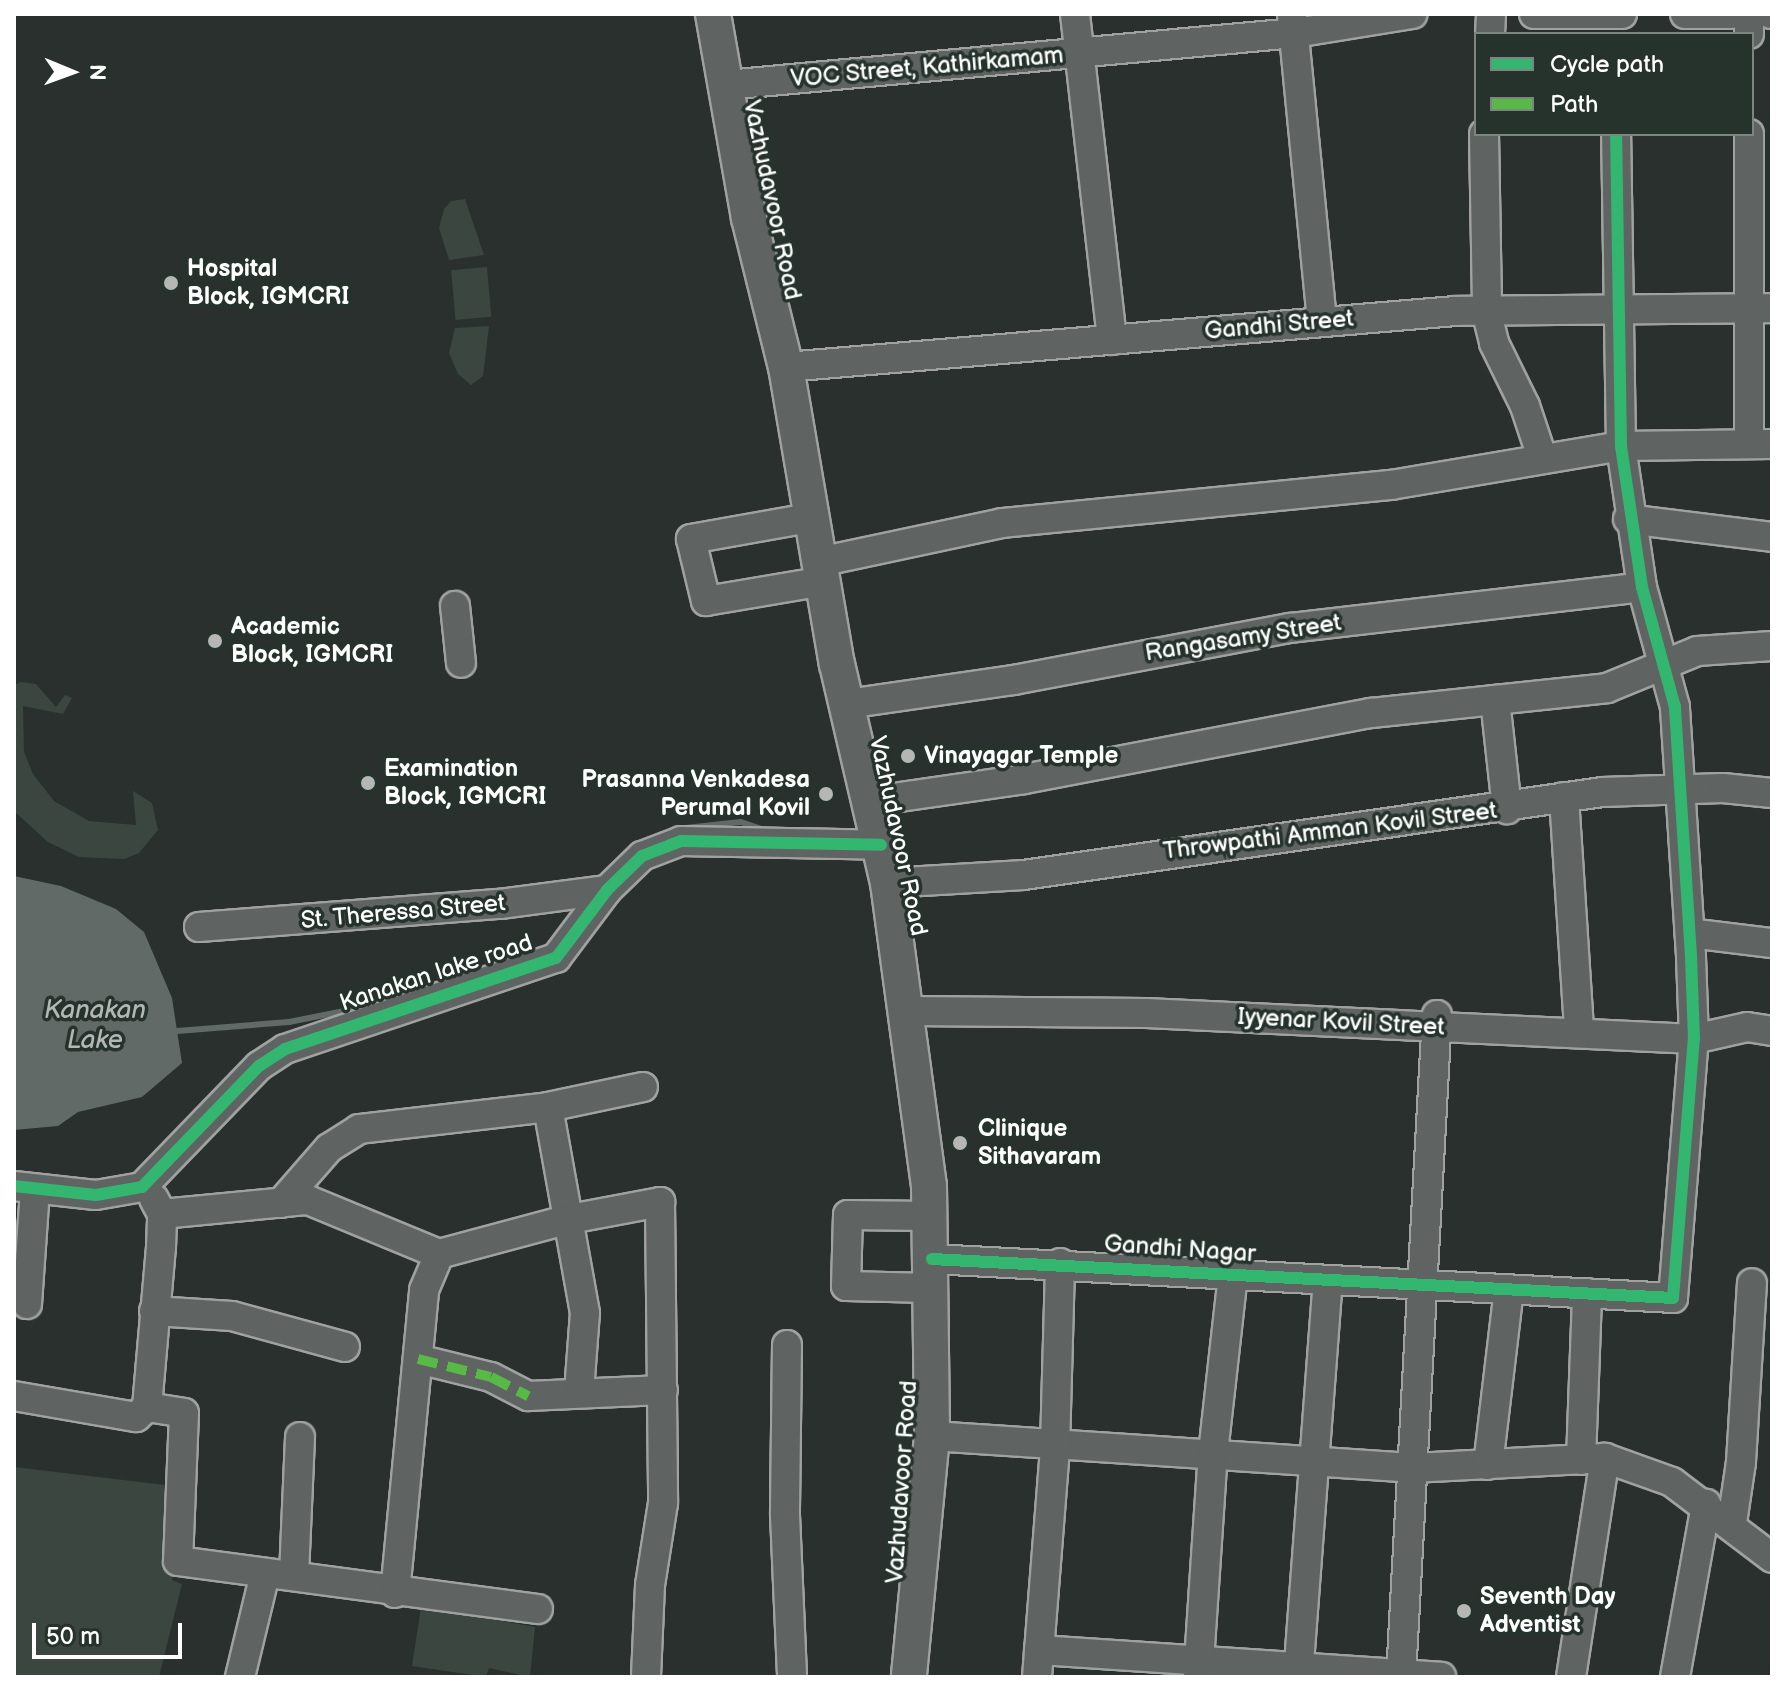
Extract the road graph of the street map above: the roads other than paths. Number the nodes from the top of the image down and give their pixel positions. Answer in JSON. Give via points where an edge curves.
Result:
{"nodes":[{"id":1,"x":713,"y":14,"type":"edge"},
{"id":2,"x":1075,"y":14,"type":"edge"},
{"id":3,"x":1412,"y":14,"type":"edge"},
{"id":4,"x":1534,"y":14,"type":"edge"},
{"id":5,"x":1615,"y":14,"type":"edge"},
{"id":6,"x":1622,"y":14,"type":"edge"},
{"id":7,"x":1685,"y":14,"type":"edge"},
{"id":8,"x":1731,"y":14,"type":"edge"},
{"id":9,"x":1293,"y":24,"type":"edge"},
{"id":10,"x":1080,"y":53,"type":"junction"},
{"id":11,"x":726,"y":85,"type":"junction"},
{"id":12,"x":1484,"y":136,"type":"edge"},
{"id":13,"x":1616,"y":136,"type":"edge"},
{"id":14,"x":1749,"y":136,"type":"edge"},
{"id":15,"x":1761,"y":308,"type":"edge"},
{"id":16,"x":1617,"y":309,"type":"junction"},
{"id":17,"x":1487,"y":314,"type":"junction"},
{"id":18,"x":1322,"y":322,"type":"junction"},
{"id":19,"x":1112,"y":340,"type":"junction"},
{"id":20,"x":786,"y":367,"type":"junction"},
{"id":21,"x":1760,"y":444,"type":"edge"},
{"id":22,"x":1621,"y":446,"type":"junction"},
{"id":23,"x":1542,"y":457,"type":"junction"},
{"id":24,"x":809,"y":518,"type":"junction"},
{"id":25,"x":1628,"y":519,"type":"junction"},
{"id":26,"x":1772,"y":537,"type":"edge"},
{"id":27,"x":821,"y":572,"type":"junction"},
{"id":28,"x":1642,"y":587,"type":"junction"},
{"id":29,"x":455,"y":606,"type":"dead end"},
{"id":30,"x":1772,"y":646,"type":"edge"},
{"id":31,"x":461,"y":663,"type":"dead end"},
{"id":32,"x":1665,"y":667,"type":"junction"},
{"id":33,"x":1495,"y":700,"type":"junction"},
{"id":34,"x":847,"y":704,"type":"junction"},
{"id":35,"x":1683,"y":788,"type":"junction"},
{"id":36,"x":1772,"y":793,"type":"edge"},
{"id":37,"x":1564,"y":797,"type":"junction"},
{"id":38,"x":872,"y":801,"type":"junction"},
{"id":39,"x":1507,"y":809,"type":"junction"},
{"id":40,"x":881,"y":845,"type":"junction"},
{"id":41,"x":888,"y":883,"type":"junction"},
{"id":42,"x":607,"y":890,"type":"junction"},
{"id":43,"x":199,"y":927,"type":"dead end"},
{"id":44,"x":1690,"y":933,"type":"junction"},
{"id":45,"x":1772,"y":943,"type":"edge"},
{"id":46,"x":908,"y":1011,"type":"junction"},
{"id":47,"x":1437,"y":1021,"type":"junction"},
{"id":48,"x":1772,"y":1031,"type":"edge"},
{"id":49,"x":1579,"y":1032,"type":"junction"},
{"id":50,"x":1694,"y":1039,"type":"junction"},
{"id":51,"x":643,"y":1087,"type":"dead end"},
{"id":52,"x":548,"y":1107,"type":"junction"},
{"id":53,"x":145,"y":1185,"type":"junction"},
{"id":54,"x":24,"y":1187,"type":"edge"},
{"id":55,"x":281,"y":1203,"type":"junction"},
{"id":56,"x":162,"y":1214,"type":"junction"},
{"id":57,"x":930,"y":1216,"type":"junction"},
{"id":58,"x":570,"y":1219,"type":"junction"},
{"id":59,"x":439,"y":1254,"type":"junction"},
{"id":60,"x":1060,"y":1263,"type":"junction"},
{"id":61,"x":931,"y":1273,"type":"junction"},
{"id":62,"x":1233,"y":1274,"type":"junction"},
{"id":63,"x":1328,"y":1281,"type":"junction"},
{"id":64,"x":1752,"y":1283,"type":"dead end"},
{"id":65,"x":1424,"y":1286,"type":"junction"},
{"id":66,"x":1509,"y":1290,"type":"junction"},
{"id":67,"x":1587,"y":1293,"type":"junction"},
{"id":68,"x":27,"y":1304,"type":"dead end"},
{"id":69,"x":154,"y":1311,"type":"junction"},
{"id":70,"x":787,"y":1345,"type":"dead end"},
{"id":71,"x":345,"y":1347,"type":"dead end"},
{"id":72,"x":418,"y":1359,"type":"junction"},
{"id":73,"x":663,"y":1390,"type":"junction"},
{"id":74,"x":579,"y":1392,"type":"junction"},
{"id":75,"x":14,"y":1396,"type":"edge"},
{"id":76,"x":147,"y":1407,"type":"junction"},
{"id":77,"x":932,"y":1436,"type":"junction"},
{"id":78,"x":300,"y":1437,"type":"dead end"},
{"id":79,"x":1055,"y":1446,"type":"junction"},
{"id":80,"x":1213,"y":1453,"type":"junction"},
{"id":81,"x":1593,"y":1459,"type":"junction"},
{"id":82,"x":1311,"y":1463,"type":"junction"},
{"id":83,"x":1488,"y":1465,"type":"junction"},
{"id":84,"x":1412,"y":1468,"type":"junction"},
{"id":85,"x":1706,"y":1504,"type":"junction"},
{"id":86,"x":1732,"y":1523,"type":"junction"},
{"id":87,"x":1772,"y":1558,"type":"edge"},
{"id":88,"x":265,"y":1574,"type":"junction"},
{"id":89,"x":294,"y":1575,"type":"junction"},
{"id":90,"x":381,"y":1590,"type":"junction"},
{"id":91,"x":538,"y":1609,"type":"dead end"},
{"id":92,"x":1038,"y":1663,"type":"edge"},
{"id":93,"x":1199,"y":1668,"type":"edge"},
{"id":94,"x":1299,"y":1671,"type":"edge"},
{"id":95,"x":1402,"y":1674,"type":"edge"},
{"id":96,"x":240,"y":1677,"type":"edge"},
{"id":97,"x":646,"y":1677,"type":"edge"},
{"id":98,"x":792,"y":1677,"type":"edge"},
{"id":99,"x":909,"y":1677,"type":"edge"},
{"id":100,"x":1441,"y":1677,"type":"edge"},
{"id":101,"x":1571,"y":1677,"type":"edge"},
{"id":102,"x":1675,"y":1677,"type":"edge"}],
"edges":[{"from":1,"to":11,"type":"main road","name":"Vazhudavoor Road"},
{"from":2,"to":10,"type":"street"},
{"from":3,"to":9,"type":"street","name":"VOC Street, Kathirkamam"},
{"from":4,"to":5,"type":"street"},
{"from":5,"to":6,"type":"street"},
{"from":7,"to":8,"type":"street"},
{"from":9,"to":10,"type":"street","name":"VOC Street, Kathirkamam"},
{"from":9,"to":18,"type":"street"},
{"from":10,"to":11,"type":"street","name":"VOC Street, Kathirkamam"},
{"from":10,"to":19,"type":"street"},
{"from":11,"to":20,"type":"main road","name":"Vazhudavoor Road","via":[[758,260]]},
{"from":12,"to":17,"type":"street"},
{"from":13,"to":16,"type":"street"},
{"from":14,"to":15,"type":"street"},
{"from":15,"to":16,"type":"street","name":"Gandhi Street"},
{"from":15,"to":21,"type":"street"},
{"from":16,"to":17,"type":"street","name":"Gandhi Street"},
{"from":16,"to":22,"type":"street"},
{"from":17,"to":18,"type":"street","name":"Gandhi Street","via":[[1456,311]]},
{"from":17,"to":23,"type":"street"},
{"from":18,"to":19,"type":"street","name":"Gandhi Street"},
{"from":19,"to":20,"type":"street","name":"Gandhi Street"},
{"from":20,"to":24,"type":"main road","name":"Vazhudavoor Road"},
{"from":21,"to":22,"type":"street"},
{"from":22,"to":23,"type":"street"},
{"from":22,"to":25,"type":"street"},
{"from":23,"to":27,"type":"street","via":[[1391,485],[1002,523]]},
{"from":24,"to":27,"type":"main road","name":"Vazhudavoor Road"},
{"from":24,"to":27,"type":"street","via":[[691,539],[706,601]]},
{"from":25,"to":26,"type":"street"},
{"from":25,"to":28,"type":"street"},
{"from":27,"to":34,"type":"main road","name":"Vazhudavoor Road"},
{"from":28,"to":32,"type":"street"},
{"from":28,"to":34,"type":"street","name":"Rangasamy Street","via":[[1290,628],[1014,680]]},
{"from":29,"to":31,"type":"street"},
{"from":30,"to":32,"type":"street","via":[[1697,651]]},
{"from":32,"to":33,"type":"street","via":[[1607,688]]},
{"from":32,"to":35,"type":"street","via":[[1675,707]]},
{"from":33,"to":38,"type":"street","via":[[1371,713],[1024,779]]},
{"from":33,"to":39,"type":"street"},
{"from":34,"to":38,"type":"main road","name":"Vazhudavoor Road"},
{"from":35,"to":36,"type":"street","name":"Throwpathi Amman Kovil Street"},
{"from":35,"to":37,"type":"street","name":"Throwpathi Amman Kovil Street"},
{"from":35,"to":44,"type":"street"},
{"from":37,"to":39,"type":"street","name":"Throwpathi Amman Kovil Street"},
{"from":37,"to":49,"type":"street"},
{"from":38,"to":40,"type":"main road","name":"Vazhudavoor Road"},
{"from":39,"to":41,"type":"street","name":"Throwpathi Amman Kovil Street","via":[[1271,837],[1024,875]]},
{"from":40,"to":41,"type":"main road","name":"Vazhudavoor Road"},
{"from":40,"to":42,"type":"street","name":"Kanakan lake road","via":[[681,841],[642,856]]},
{"from":41,"to":46,"type":"main road","name":"Vazhudavoor Road"},
{"from":42,"to":43,"type":"street","name":"St. Theressa Street","via":[[500,904]]},
{"from":42,"to":53,"type":"street","name":"Kanakan lake road","via":[[556,958],[285,1049],[259,1066]]},
{"from":44,"to":45,"type":"street"},
{"from":44,"to":50,"type":"street"},
{"from":46,"to":47,"type":"street","name":"Iyyenar Kovil Street"},
{"from":46,"to":57,"type":"main road","name":"Vazhudavoor Road"},
{"from":47,"to":49,"type":"street","name":"Iyyenar Kovil Street"},
{"from":47,"to":65,"type":"street"},
{"from":48,"to":50,"type":"street","name":"Iyyenar Kovil Street","via":[[1747,1027]]},
{"from":49,"to":50,"type":"street","name":"Iyyenar Kovil Street"},
{"from":50,"to":67,"type":"street","name":"Gandhi Nagar","via":[[1673,1298]]},
{"from":51,"to":52,"type":"street"},
{"from":52,"to":55,"type":"street","via":[[359,1129],[329,1148]]},
{"from":52,"to":58,"type":"street"},
{"from":53,"to":54,"type":"street","via":[[96,1195]]},
{"from":53,"to":56,"type":"street"},
{"from":54,"to":68,"type":"street"},
{"from":55,"to":56,"type":"street"},
{"from":55,"to":59,"type":"street","via":[[308,1200]]},
{"from":56,"to":69,"type":"street"},
{"from":57,"to":61,"type":"main road","name":"Vazhudavoor Road"},
{"from":57,"to":61,"type":"street","name":"Gandhi Nagar","via":[[848,1215],[846,1286]]},
{"from":58,"to":59,"type":"street"},
{"from":58,"to":73,"type":"street","via":[[660,1202]]},
{"from":58,"to":74,"type":"street","via":[[585,1313]]},
{"from":59,"to":72,"type":"street","via":[[424,1290]]},
{"from":60,"to":61,"type":"street","name":"Gandhi Nagar"},
{"from":60,"to":62,"type":"street","name":"Gandhi Nagar"},
{"from":60,"to":79,"type":"street"},
{"from":61,"to":77,"type":"main road","name":"Vazhudavoor Road"},
{"from":62,"to":63,"type":"street","name":"Gandhi Nagar"},
{"from":62,"to":80,"type":"street"},
{"from":63,"to":65,"type":"street","name":"Gandhi Nagar"},
{"from":63,"to":82,"type":"street"},
{"from":64,"to":86,"type":"street"},
{"from":65,"to":66,"type":"street","name":"Gandhi Nagar"},
{"from":65,"to":84,"type":"street"},
{"from":66,"to":67,"type":"street","name":"Gandhi Nagar"},
{"from":66,"to":83,"type":"street"},
{"from":67,"to":81,"type":"street"},
{"from":69,"to":71,"type":"street","via":[[232,1316]]},
{"from":69,"to":76,"type":"street"},
{"from":70,"to":98,"type":"street","via":[[785,1515]]},
{"from":72,"to":74,"type":"street","via":[[491,1377],[528,1396]]},
{"from":72,"to":90,"type":"street"},
{"from":73,"to":74,"type":"street"},
{"from":73,"to":97,"type":"street","via":[[663,1503],[650,1585]]},
{"from":75,"to":76,"type":"street","via":[[136,1417]]},
{"from":76,"to":88,"type":"street","via":[[184,1413],[178,1561]]},
{"from":77,"to":79,"type":"street"},
{"from":77,"to":99,"type":"main road","name":"Vazhudavoor Road"},
{"from":78,"to":89,"type":"street"},
{"from":79,"to":80,"type":"street"},
{"from":79,"to":92,"type":"street"},
{"from":80,"to":82,"type":"street"},
{"from":80,"to":93,"type":"street"},
{"from":81,"to":83,"type":"street"},
{"from":81,"to":85,"type":"street","via":[[1672,1482]]},
{"from":81,"to":101,"type":"street"},
{"from":82,"to":84,"type":"street"},
{"from":82,"to":94,"type":"street"},
{"from":83,"to":84,"type":"street"},
{"from":84,"to":95,"type":"street"},
{"from":85,"to":86,"type":"street"},
{"from":85,"to":102,"type":"street"},
{"from":86,"to":87,"type":"street"},
{"from":88,"to":89,"type":"street"},
{"from":88,"to":96,"type":"street"},
{"from":89,"to":90,"type":"street"},
{"from":90,"to":91,"type":"street"},
{"from":92,"to":93,"type":"street"},
{"from":93,"to":94,"type":"street"},
{"from":94,"to":95,"type":"street"},
{"from":95,"to":100,"type":"street"}]}
